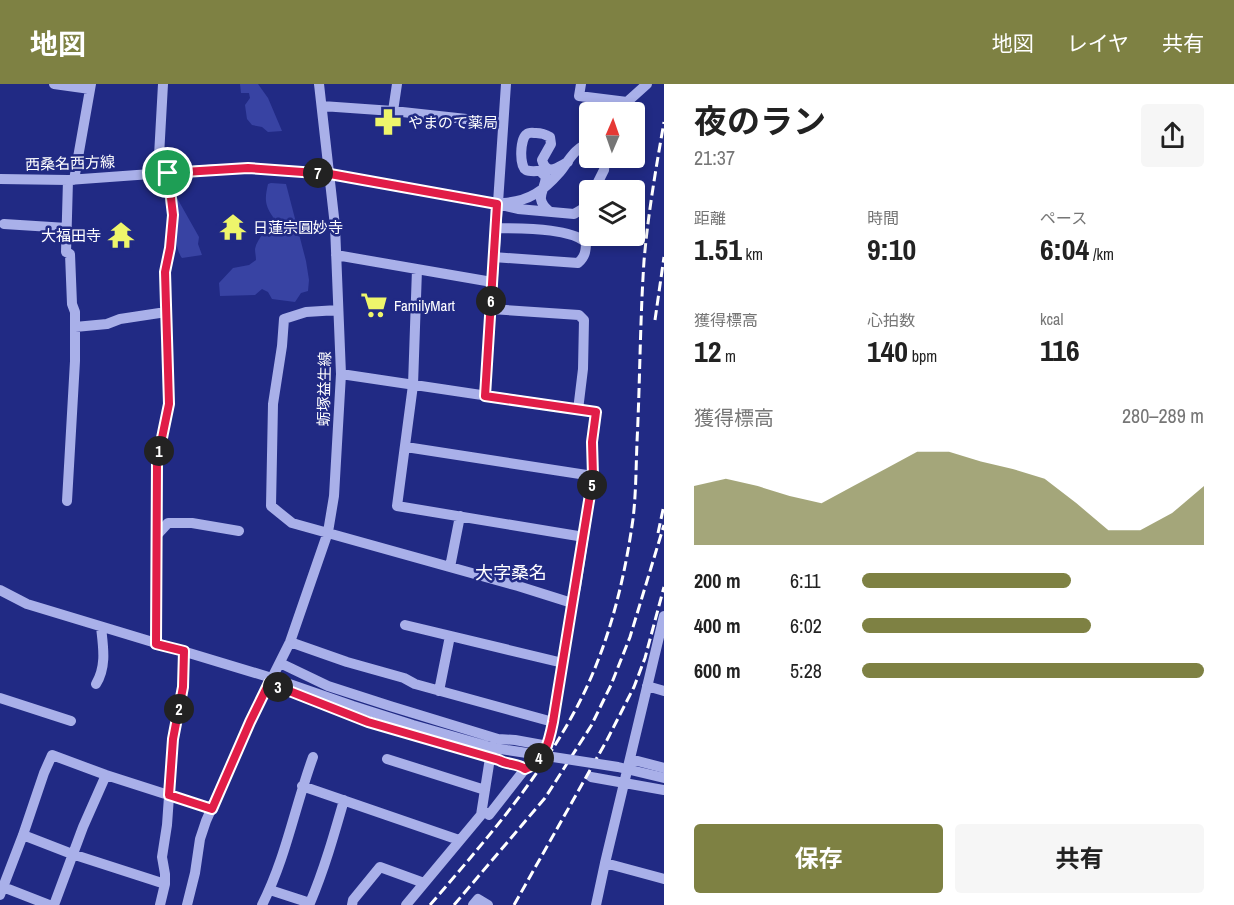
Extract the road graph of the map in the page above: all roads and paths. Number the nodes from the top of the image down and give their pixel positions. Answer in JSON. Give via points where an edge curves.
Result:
{"nodes":[{"id":1,"x":54,"y":84,"type":"edge"},
{"id":2,"x":163,"y":84,"type":"edge"},
{"id":3,"x":397,"y":84,"type":"edge"},
{"id":4,"x":506,"y":84,"type":"edge"},
{"id":5,"x":581,"y":84,"type":"edge"},
{"id":6,"x":647,"y":84,"type":"edge"},
{"id":7,"x":318,"y":86,"type":"edge"},
{"id":8,"x":91,"y":87,"type":"edge"},
{"id":9,"x":322,"y":106,"type":"junction"},
{"id":10,"x":393,"y":111,"type":"junction"},
{"id":11,"x":503,"y":123,"type":"junction"},
{"id":12,"x":579,"y":148,"type":"edge"},
{"id":13,"x":568,"y":162,"type":"junction"},
{"id":14,"x":163,"y":173,"type":"junction"},
{"id":15,"x":330,"y":174,"type":"junction"},
{"id":16,"x":0,"y":179,"type":"edge"},
{"id":17,"x":71,"y":180,"type":"junction"},
{"id":18,"x":542,"y":190,"type":"junction"},
{"id":19,"x":497,"y":204,"type":"junction"},
{"id":20,"x":549,"y":211,"type":"junction"},
{"id":21,"x":579,"y":211,"type":"edge"},
{"id":22,"x":4,"y":224,"type":"dead end"},
{"id":23,"x":67,"y":228,"type":"junction"},
{"id":24,"x":495,"y":228,"type":"junction"},
{"id":25,"x":336,"y":255,"type":"junction"},
{"id":26,"x":493,"y":257,"type":"junction"},
{"id":27,"x":417,"y":269,"type":"junction"},
{"id":28,"x":492,"y":282,"type":"junction"},
{"id":29,"x":490,"y":309,"type":"junction"},
{"id":30,"x":338,"y":310,"type":"junction"},
{"id":31,"x":166,"y":312,"type":"junction"},
{"id":32,"x":75,"y":327,"type":"junction"},
{"id":33,"x":341,"y":374,"type":"junction"},
{"id":34,"x":413,"y":385,"type":"junction"},
{"id":35,"x":485,"y":396,"type":"junction"},
{"id":36,"x":578,"y":410,"type":"junction"},
{"id":37,"x":406,"y":447,"type":"junction"},
{"id":38,"x":593,"y":476,"type":"junction"},
{"id":39,"x":67,"y":501,"type":"dead end"},
{"id":40,"x":460,"y":516,"type":"junction"},
{"id":41,"x":239,"y":531,"type":"dead end"},
{"id":42,"x":328,"y":532,"type":"junction"},
{"id":43,"x":156,"y":536,"type":"junction"},
{"id":44,"x":584,"y":537,"type":"junction"},
{"id":45,"x":450,"y":567,"type":"junction"},
{"id":46,"x":0,"y":590,"type":"edge"},
{"id":47,"x":572,"y":603,"type":"junction"},
{"id":48,"x":405,"y":624,"type":"dead end"},
{"id":49,"x":663,"y":624,"type":"edge"},
{"id":50,"x":101,"y":627,"type":"junction"},
{"id":51,"x":450,"y":636,"type":"junction"},
{"id":52,"x":290,"y":642,"type":"junction"},
{"id":53,"x":156,"y":644,"type":"junction"},
{"id":54,"x":184,"y":651,"type":"junction"},
{"id":55,"x":280,"y":663,"type":"junction"},
{"id":56,"x":563,"y":663,"type":"junction"},
{"id":57,"x":271,"y":681,"type":"junction"},
{"id":58,"x":96,"y":684,"type":"dead end"},
{"id":59,"x":647,"y":686,"type":"junction"},
{"id":60,"x":438,"y":691,"type":"junction"},
{"id":61,"x":664,"y":691,"type":"edge"},
{"id":62,"x":0,"y":698,"type":"edge"},
{"id":63,"x":71,"y":721,"type":"dead end"},
{"id":64,"x":553,"y":722,"type":"junction"},
{"id":65,"x":548,"y":746,"type":"junction"},
{"id":66,"x":492,"y":753,"type":"junction"},
{"id":67,"x":313,"y":757,"type":"dead end"},
{"id":68,"x":387,"y":759,"type":"dead end"},
{"id":69,"x":630,"y":759,"type":"junction"},
{"id":70,"x":664,"y":768,"type":"edge"},
{"id":71,"x":525,"y":769,"type":"junction"},
{"id":72,"x":106,"y":775,"type":"junction"},
{"id":73,"x":591,"y":777,"type":"dead end"},
{"id":74,"x":664,"y":778,"type":"edge"},
{"id":75,"x":624,"y":782,"type":"junction"},
{"id":76,"x":302,"y":786,"type":"junction"},
{"id":77,"x":664,"y":789,"type":"edge"},
{"id":78,"x":485,"y":790,"type":"junction"},
{"id":79,"x":169,"y":795,"type":"junction"},
{"id":80,"x":344,"y":800,"type":"junction"},
{"id":81,"x":212,"y":809,"type":"junction"},
{"id":82,"x":482,"y":810,"type":"junction"},
{"id":83,"x":23,"y":835,"type":"junction"},
{"id":84,"x":459,"y":840,"type":"junction"},
{"id":85,"x":72,"y":854,"type":"junction"},
{"id":86,"x":605,"y":863,"type":"junction"},
{"id":87,"x":664,"y":879,"type":"edge"},
{"id":88,"x":424,"y":883,"type":"junction"},
{"id":89,"x":165,"y":884,"type":"junction"},
{"id":90,"x":270,"y":890,"type":"junction"},
{"id":91,"x":1,"y":891,"type":"edge"},
{"id":92,"x":49,"y":905,"type":"edge"},
{"id":93,"x":54,"y":905,"type":"edge"},
{"id":94,"x":160,"y":905,"type":"edge"},
{"id":95,"x":186,"y":905,"type":"edge"},
{"id":96,"x":262,"y":905,"type":"edge"},
{"id":97,"x":352,"y":905,"type":"edge"},
{"id":98,"x":406,"y":905,"type":"edge"},
{"id":99,"x":472,"y":905,"type":"edge"},
{"id":100,"x":488,"y":905,"type":"edge"},
{"id":101,"x":596,"y":905,"type":"edge"}],
"edges":[{"from":1,"to":8,"type":"street"},
{"from":2,"to":14,"type":"street"},
{"from":3,"to":10,"type":"street"},
{"from":4,"to":11,"type":"street"},
{"from":5,"to":6,"type":"street","via":[[579,96],[627,102]]},
{"from":7,"to":9,"type":"street","name":"蛎塚益生線"},
{"from":8,"to":17,"type":"street"},
{"from":9,"to":10,"type":"street"},
{"from":9,"to":15,"type":"street","name":"蛎塚益生線"},
{"from":10,"to":11,"type":"street"},
{"from":11,"to":19,"type":"street"},
{"from":12,"to":13,"type":"street"},
{"from":13,"to":18,"type":"street"},
{"from":13,"to":18,"type":"street","via":[[548,169],[542,160],[551,144],[550,137],[527,134],[521,163],[527,170],[544,174]]},
{"from":14,"to":15,"type":"street","name":"西桑名西方線","via":[[248,168]]},
{"from":14,"to":17,"type":"street","name":"西桑名西方線"},
{"from":14,"to":31,"type":"street","via":[[173,215],[165,272]]},
{"from":15,"to":19,"type":"street","name":"西桑名西方線"},
{"from":15,"to":25,"type":"street","name":"蛎塚益生線"},
{"from":16,"to":17,"type":"street","name":"西桑名西方線"},
{"from":17,"to":23,"type":"street"},
{"from":18,"to":19,"type":"street","via":[[526,199]]},
{"from":18,"to":20,"type":"street","via":[[541,203]]},
{"from":19,"to":20,"type":"street","name":"西桑名西方線"},
{"from":19,"to":24,"type":"street"},
{"from":20,"to":21,"type":"street","name":"西桑名西方線","via":[[573,214]]},
{"from":22,"to":23,"type":"street"},
{"from":23,"to":32,"type":"street"},
{"from":24,"to":26,"type":"street"},
{"from":24,"to":26,"type":"street","via":[[544,230],[579,237],[586,242],[586,252],[578,263]]},
{"from":25,"to":27,"type":"street"},
{"from":25,"to":30,"type":"street","name":"蛎塚益生線"},
{"from":26,"to":28,"type":"street"},
{"from":27,"to":28,"type":"street"},
{"from":27,"to":34,"type":"street"},
{"from":28,"to":29,"type":"street"},
{"from":29,"to":35,"type":"street"},
{"from":29,"to":36,"type":"street","via":[[579,315],[584,320]]},
{"from":30,"to":33,"type":"street","name":"蛎塚益生線"},
{"from":30,"to":42,"type":"street","via":[[306,312],[284,319],[273,404],[271,506],[292,523]]},
{"from":31,"to":32,"type":"street"},
{"from":31,"to":43,"type":"street","via":[[169,404],[157,462]]},
{"from":32,"to":39,"type":"street"},
{"from":33,"to":34,"type":"street"},
{"from":33,"to":42,"type":"street","name":"蛎塚益生線","via":[[334,496]]},
{"from":34,"to":35,"type":"street"},
{"from":34,"to":37,"type":"street"},
{"from":35,"to":36,"type":"street"},
{"from":36,"to":38,"type":"street","via":[[596,412]]},
{"from":37,"to":38,"type":"street"},
{"from":37,"to":40,"type":"street","via":[[398,506]]},
{"from":38,"to":44,"type":"street"},
{"from":40,"to":44,"type":"street"},
{"from":40,"to":45,"type":"street"},
{"from":41,"to":43,"type":"street","via":[[168,523]]},
{"from":42,"to":45,"type":"street"},
{"from":42,"to":52,"type":"street","name":"蛎塚益生線"},
{"from":43,"to":53,"type":"street"},
{"from":44,"to":47,"type":"street"},
{"from":45,"to":47,"type":"street"},
{"from":46,"to":50,"type":"street","via":[[27,604]]},
{"from":47,"to":56,"type":"street"},
{"from":48,"to":51,"type":"street"},
{"from":49,"to":59,"type":"street"},
{"from":50,"to":53,"type":"street"},
{"from":50,"to":58,"type":"street","via":[[105,656]]},
{"from":51,"to":56,"type":"street"},
{"from":51,"to":60,"type":"street"},
{"from":52,"to":55,"type":"street","name":"蛎塚益生線"},
{"from":52,"to":60,"type":"street"},
{"from":53,"to":54,"type":"street"},
{"from":54,"to":57,"type":"street"},
{"from":54,"to":79,"type":"street"},
{"from":55,"to":57,"type":"street","name":"蛎塚益生線"},
{"from":55,"to":65,"type":"street","via":[[328,686],[390,706],[498,739]]},
{"from":56,"to":64,"type":"street"},
{"from":57,"to":66,"type":"street"},
{"from":57,"to":81,"type":"street","name":"蛎塚益生線"},
{"from":59,"to":61,"type":"street"},
{"from":59,"to":69,"type":"street"},
{"from":60,"to":64,"type":"street"},
{"from":62,"to":63,"type":"street"},
{"from":64,"to":65,"type":"street"},
{"from":65,"to":71,"type":"street","via":[[535,764]]},
{"from":66,"to":71,"type":"street","via":[[503,762]]},
{"from":66,"to":74,"type":"street","bridge":true,"via":[[618,767]]},
{"from":66,"to":78,"type":"street"},
{"from":67,"to":76,"type":"street"},
{"from":68,"to":78,"type":"street"},
{"from":69,"to":70,"type":"street"},
{"from":69,"to":75,"type":"street"},
{"from":71,"to":82,"type":"street","via":[[489,815]]},
{"from":72,"to":79,"type":"street"},
{"from":72,"to":83,"type":"street","via":[[52,755]]},
{"from":72,"to":85,"type":"street"},
{"from":73,"to":75,"type":"street"},
{"from":75,"to":77,"type":"street"},
{"from":75,"to":86,"type":"street"},
{"from":76,"to":80,"type":"street"},
{"from":76,"to":90,"type":"street"},
{"from":78,"to":82,"type":"street"},
{"from":79,"to":81,"type":"street"},
{"from":79,"to":89,"type":"street","via":[[162,857]]},
{"from":80,"to":84,"type":"street"},
{"from":80,"to":90,"type":"street","via":[[310,903]]},
{"from":81,"to":95,"type":"street","name":"蛎塚益生線"},
{"from":82,"to":84,"type":"street"},
{"from":83,"to":85,"type":"street"},
{"from":83,"to":91,"type":"street"},
{"from":84,"to":88,"type":"street"},
{"from":85,"to":89,"type":"street"},
{"from":85,"to":93,"type":"street"},
{"from":86,"to":87,"type":"street"},
{"from":86,"to":101,"type":"street"},
{"from":88,"to":97,"type":"street","via":[[380,867]]},
{"from":88,"to":98,"type":"street"},
{"from":89,"to":94,"type":"street"},
{"from":90,"to":96,"type":"street"},
{"from":91,"to":92,"type":"street"},
{"from":99,"to":100,"type":"street","via":[[478,899]]}]}
